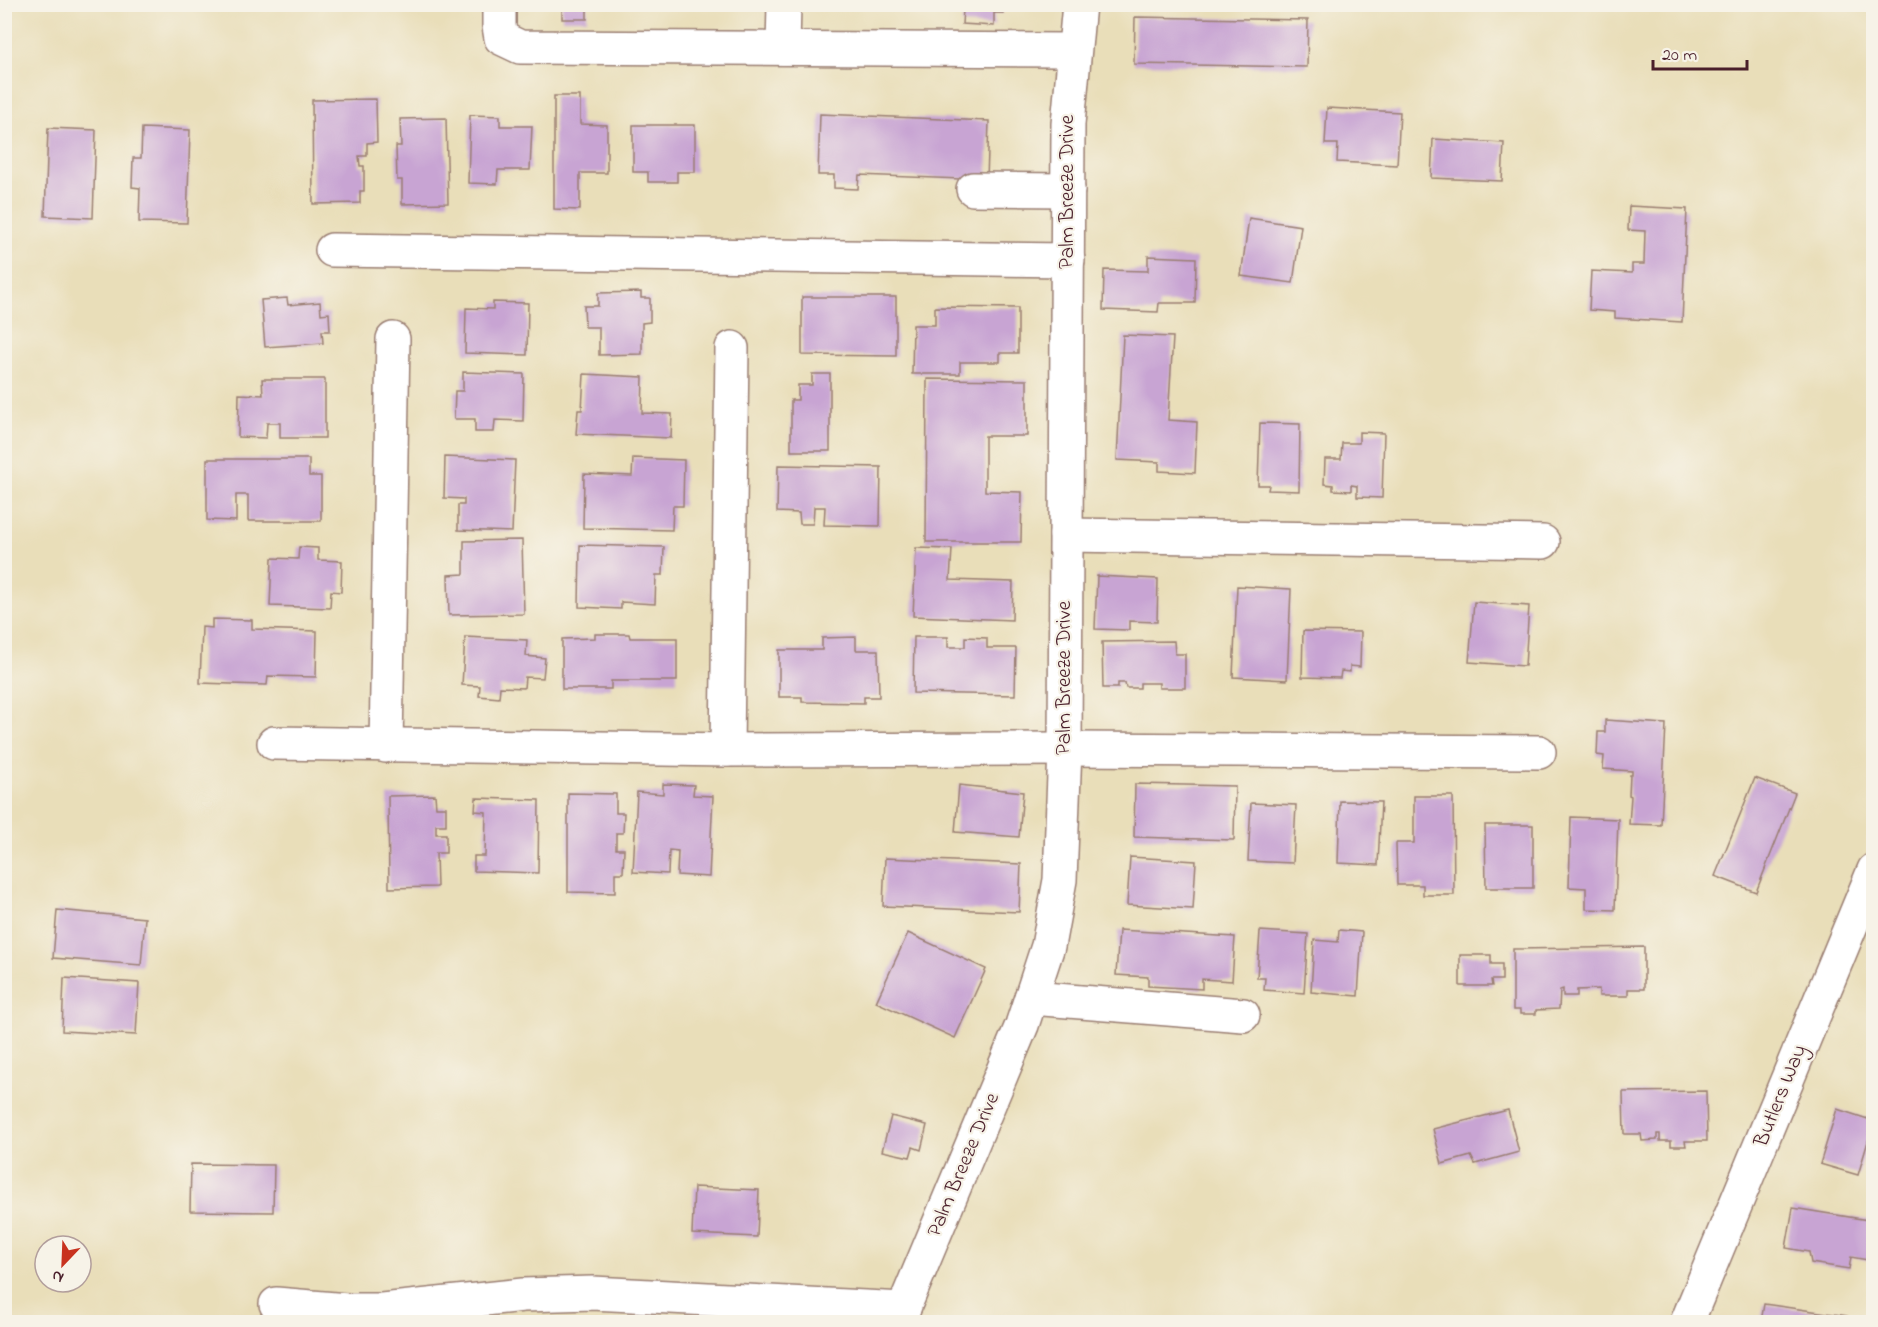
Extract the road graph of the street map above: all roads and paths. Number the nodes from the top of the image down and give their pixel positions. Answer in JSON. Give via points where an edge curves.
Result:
{"nodes":[{"id":1,"x":499,"y":4,"type":"edge"},
{"id":2,"x":783,"y":4,"type":"edge"},
{"id":3,"x":1079,"y":4,"type":"edge"},
{"id":4,"x":783,"y":48,"type":"junction"},
{"id":5,"x":1074,"y":50,"type":"junction"},
{"id":6,"x":973,"y":189,"type":"dead end"},
{"id":7,"x":1068,"y":190,"type":"junction"},
{"id":8,"x":332,"y":250,"type":"dead end"},
{"id":9,"x":1068,"y":260,"type":"junction"},
{"id":10,"x":393,"y":339,"type":"dead end"},
{"id":11,"x":732,"y":348,"type":"dead end"},
{"id":12,"x":1066,"y":535,"type":"junction"},
{"id":13,"x":1543,"y":542,"type":"dead end"},
{"id":14,"x":274,"y":743,"type":"dead end"},
{"id":15,"x":386,"y":746,"type":"junction"},
{"id":16,"x":1065,"y":749,"type":"junction"},
{"id":17,"x":727,"y":750,"type":"junction"},
{"id":18,"x":1539,"y":752,"type":"dead end"},
{"id":19,"x":1874,"y":870,"type":"edge"},
{"id":20,"x":1031,"y":998,"type":"junction"},
{"id":21,"x":1243,"y":1015,"type":"dead end"},
{"id":22,"x":276,"y":1304,"type":"dead end"},
{"id":23,"x":901,"y":1316,"type":"edge"},
{"id":24,"x":1688,"y":1323,"type":"edge"}],
"edges":[{"from":1,"to":4,"type":"street","via":[[501,38],[520,47]]},
{"from":2,"to":4,"type":"street"},
{"from":3,"to":5,"type":"street","name":"Palm Breeze Drive"},
{"from":4,"to":5,"type":"street"},
{"from":5,"to":7,"type":"street","name":"Palm Breeze Drive"},
{"from":6,"to":7,"type":"street"},
{"from":7,"to":9,"type":"street","name":"Palm Breeze Drive"},
{"from":8,"to":9,"type":"street"},
{"from":9,"to":12,"type":"street","name":"Palm Breeze Drive"},
{"from":10,"to":15,"type":"street"},
{"from":11,"to":17,"type":"street"},
{"from":12,"to":13,"type":"street"},
{"from":12,"to":16,"type":"street","name":"Palm Breeze Drive"},
{"from":14,"to":15,"type":"street"},
{"from":15,"to":17,"type":"street"},
{"from":16,"to":17,"type":"street"},
{"from":16,"to":18,"type":"street"},
{"from":16,"to":20,"type":"street","name":"Palm Breeze Drive","via":[[1060,880],[1048,946]]},
{"from":19,"to":24,"type":"street","name":"Butlers Way"},
{"from":20,"to":21,"type":"street"},
{"from":20,"to":23,"type":"street","name":"Palm Breeze Drive"},
{"from":22,"to":23,"type":"street","via":[[381,1310],[523,1295],[593,1293]]}]}
